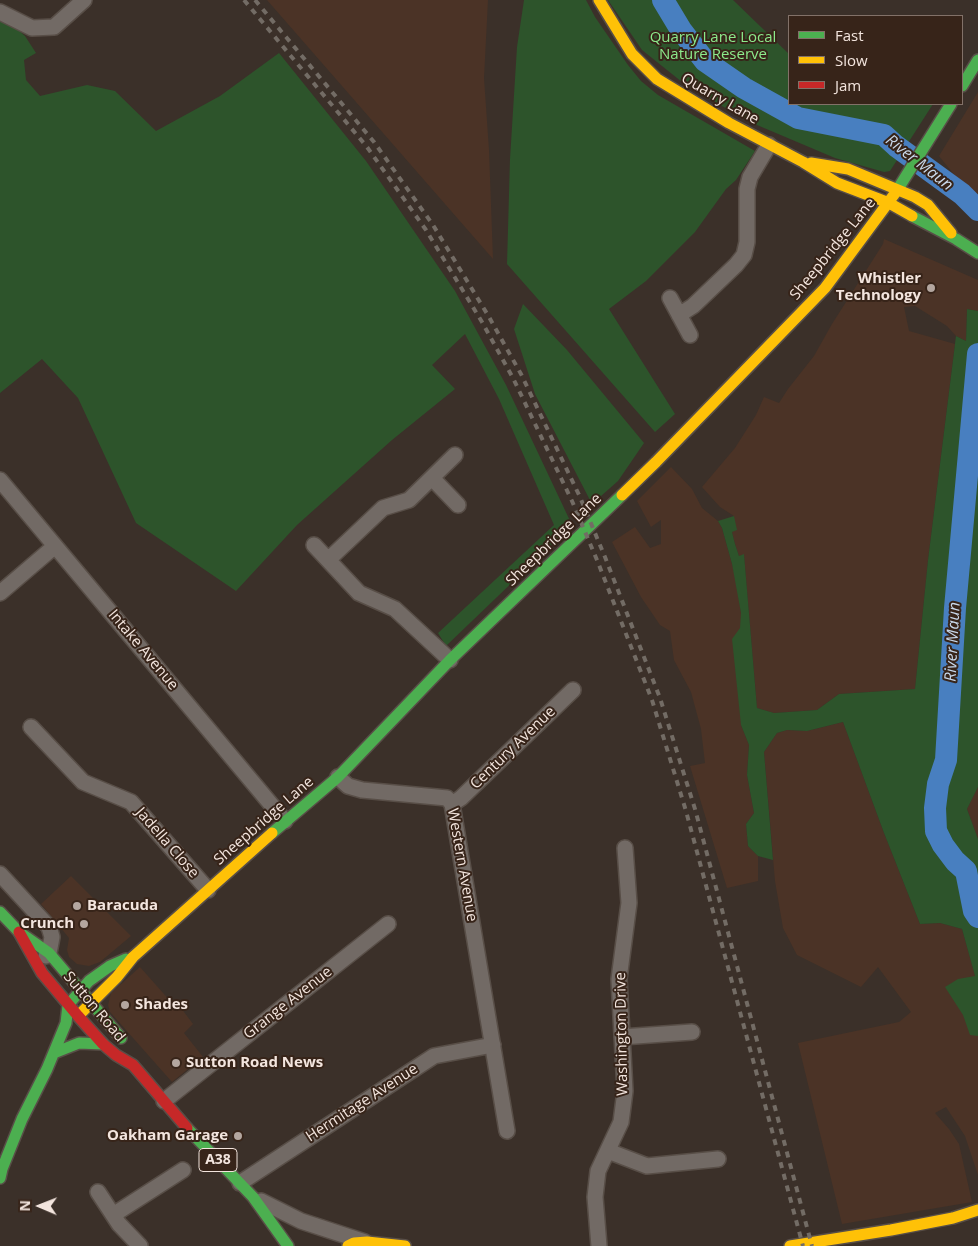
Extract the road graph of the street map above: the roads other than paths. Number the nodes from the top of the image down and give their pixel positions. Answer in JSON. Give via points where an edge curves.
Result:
{"nodes":[{"id":1,"x":84,"y":0,"type":"edge"},
{"id":2,"x":599,"y":0,"type":"edge"},
{"id":3,"x":0,"y":12,"type":"edge"},
{"id":4,"x":978,"y":60,"type":"edge"},
{"id":5,"x":963,"y":84,"type":"edge"},
{"id":6,"x":950,"y":105,"type":"edge"},
{"id":7,"x":769,"y":145,"type":"junction"},
{"id":8,"x":803,"y":162,"type":"junction"},
{"id":9,"x":898,"y":189,"type":"junction"},
{"id":10,"x":889,"y":203,"type":"junction"},
{"id":11,"x":956,"y":239,"type":"junction"},
{"id":12,"x":978,"y":253,"type":"edge"},
{"id":13,"x":670,"y":298,"type":"dead end"},
{"id":14,"x":679,"y":315,"type":"junction"},
{"id":15,"x":690,"y":335,"type":"dead end"},
{"id":16,"x":455,"y":455,"type":"dead end"},
{"id":17,"x":432,"y":478,"type":"junction"},
{"id":18,"x":0,"y":480,"type":"edge"},
{"id":19,"x":458,"y":505,"type":"dead end"},
{"id":20,"x":314,"y":545,"type":"dead end"},
{"id":21,"x":55,"y":546,"type":"junction"},
{"id":22,"x":328,"y":560,"type":"junction"},
{"id":23,"x":0,"y":593,"type":"edge"},
{"id":24,"x":450,"y":660,"type":"junction"},
{"id":25,"x":573,"y":690,"type":"dead end"},
{"id":26,"x":32,"y":727,"type":"dead end"},
{"id":27,"x":338,"y":777,"type":"junction"},
{"id":28,"x":452,"y":804,"type":"junction"},
{"id":29,"x":285,"y":821,"type":"junction"},
{"id":30,"x":625,"y":848,"type":"dead end"},
{"id":31,"x":0,"y":874,"type":"edge"},
{"id":32,"x":208,"y":890,"type":"junction"},
{"id":33,"x":0,"y":912,"type":"edge"},
{"id":34,"x":388,"y":924,"type":"dead end"},
{"id":35,"x":19,"y":932,"type":"junction"},
{"id":36,"x":49,"y":953,"type":"junction"},
{"id":37,"x":133,"y":957,"type":"junction"},
{"id":38,"x":38,"y":965,"type":"junction"},
{"id":39,"x":81,"y":990,"type":"junction"},
{"id":40,"x":92,"y":1002,"type":"junction"},
{"id":41,"x":68,"y":1005,"type":"junction"},
{"id":42,"x":78,"y":1016,"type":"junction"},
{"id":43,"x":66,"y":1022,"type":"junction"},
{"id":44,"x":692,"y":1032,"type":"dead end"},
{"id":45,"x":622,"y":1037,"type":"junction"},
{"id":46,"x":103,"y":1044,"type":"junction"},
{"id":47,"x":493,"y":1045,"type":"junction"},
{"id":48,"x":54,"y":1052,"type":"junction"},
{"id":49,"x":133,"y":1065,"type":"junction"},
{"id":50,"x":164,"y":1101,"type":"junction"},
{"id":51,"x":507,"y":1130,"type":"dead end"},
{"id":52,"x":608,"y":1151,"type":"junction"},
{"id":53,"x":718,"y":1159,"type":"dead end"},
{"id":54,"x":183,"y":1170,"type":"dead end"},
{"id":55,"x":1,"y":1172,"type":"edge"},
{"id":56,"x":240,"y":1183,"type":"junction"},
{"id":57,"x":98,"y":1192,"type":"dead end"},
{"id":58,"x":253,"y":1197,"type":"junction"},
{"id":59,"x":978,"y":1210,"type":"edge"},
{"id":60,"x":113,"y":1215,"type":"junction"},
{"id":61,"x":367,"y":1242,"type":"junction"},
{"id":62,"x":140,"y":1246,"type":"edge"},
{"id":63,"x":288,"y":1246,"type":"edge"},
{"id":64,"x":348,"y":1246,"type":"edge"},
{"id":65,"x":405,"y":1246,"type":"edge"},
{"id":66,"x":599,"y":1246,"type":"edge"},
{"id":67,"x":790,"y":1246,"type":"edge"}],
"edges":[{"from":1,"to":3,"type":"street","via":[[54,27],[32,28]]},
{"from":2,"to":7,"type":"main road","name":"Quarry Lane","via":[[632,54],[657,79]]},
{"from":4,"to":5,"type":"main road"},
{"from":6,"to":9,"type":"main road","name":"Sheepbridge Lane"},
{"from":7,"to":8,"type":"main road","name":"Quarry Lane"},
{"from":7,"to":14,"type":"street","via":[[750,177],[747,189],[744,254],[693,306]]},
{"from":8,"to":9,"type":"main road","name":"Quarry Lane","via":[[841,167]]},
{"from":8,"to":10,"type":"main road","name":"Quarry Lane","via":[[837,182]]},
{"from":9,"to":10,"type":"main road","name":"Sheepbridge Lane"},
{"from":9,"to":11,"type":"main road","name":"Quarry Lane","via":[[928,205]]},
{"from":10,"to":11,"type":"main road","name":"Quarry Lane"},
{"from":10,"to":24,"type":"main road","name":"Sheepbridge Lane","via":[[825,288],[633,486]]},
{"from":11,"to":12,"type":"main road"},
{"from":13,"to":14,"type":"street"},
{"from":14,"to":15,"type":"street"},
{"from":16,"to":17,"type":"street"},
{"from":17,"to":19,"type":"street"},
{"from":17,"to":22,"type":"street","via":[[410,500],[383,508]]},
{"from":18,"to":21,"type":"street","name":"Intake Avenue"},
{"from":20,"to":22,"type":"street"},
{"from":21,"to":23,"type":"street"},
{"from":21,"to":29,"type":"street","name":"Intake Avenue"},
{"from":22,"to":24,"type":"street","via":[[359,593],[395,609]]},
{"from":24,"to":27,"type":"main road","name":"Sheepbridge Lane"},
{"from":25,"to":28,"type":"street","name":"Century Avenue"},
{"from":26,"to":32,"type":"street","name":"Jadella Close","via":[[83,782],[131,802]]},
{"from":27,"to":28,"type":"street","name":"Western Avenue","via":[[348,786],[362,790],[447,798]]},
{"from":27,"to":29,"type":"main road","name":"Sheepbridge Lane"},
{"from":28,"to":47,"type":"street","name":"Western Avenue"},
{"from":29,"to":32,"type":"main road","name":"Sheepbridge Lane"},
{"from":30,"to":45,"type":"street","name":"Washington Drive","via":[[630,903],[619,979]]},
{"from":31,"to":36,"type":"street","via":[[49,927],[52,937]]},
{"from":32,"to":37,"type":"main road","name":"Sheepbridge Lane"},
{"from":33,"to":35,"type":"main road","name":"Sutton Road","number":"A38"},
{"from":34,"to":50,"type":"street","name":"Grange Avenue"},
{"from":35,"to":36,"type":"main road","name":"Sutton Road","number":"A38"},
{"from":35,"to":38,"type":"main road","name":"Sutton Road","number":"A38"},
{"from":36,"to":38,"type":"street"},
{"from":36,"to":39,"type":"main road","name":"Sutton Road","number":"A38"},
{"from":37,"to":39,"type":"main road","name":"Sheepbridge Lane","via":[[110,966]]},
{"from":37,"to":40,"type":"main road","name":"Sheepbridge Lane"},
{"from":38,"to":41,"type":"main road","name":"Sutton Road","number":"A38"},
{"from":39,"to":40,"type":"main road","name":"Sutton Road","number":"A38"},
{"from":39,"to":41,"type":"main road","name":"Sheepbridge Lane"},
{"from":40,"to":42,"type":"main road","name":"Sheepbridge Lane"},
{"from":40,"to":49,"type":"main road","name":"Sutton Road","number":"A38","via":[[126,1046]]},
{"from":41,"to":42,"type":"main road","name":"Sutton Road","number":"A38"},
{"from":41,"to":43,"type":"main road"},
{"from":42,"to":43,"type":"main road","name":"Sheepbridge Lane"},
{"from":42,"to":46,"type":"main road","name":"Sutton Road","number":"A38"},
{"from":43,"to":48,"type":"main road"},
{"from":44,"to":45,"type":"street"},
{"from":45,"to":52,"type":"street","name":"Washington Drive","via":[[625,1091],[621,1122]]},
{"from":46,"to":48,"type":"main road","via":[[79,1043]]},
{"from":46,"to":49,"type":"main road","name":"Sutton Road","number":"A38"},
{"from":47,"to":51,"type":"street","name":"Western Avenue"},
{"from":47,"to":56,"type":"street","name":"Hermitage Avenue","via":[[434,1056]]},
{"from":48,"to":55,"type":"main road"},
{"from":49,"to":50,"type":"main road","name":"Sutton Road","number":"A38"},
{"from":50,"to":56,"type":"main road","name":"Sutton Road","number":"A38"},
{"from":52,"to":53,"type":"street","via":[[648,1166]]},
{"from":52,"to":66,"type":"street","name":"Washington Drive","via":[[598,1171],[595,1197]]},
{"from":54,"to":60,"type":"street"},
{"from":56,"to":58,"type":"main road","name":"Sutton Road","number":"A38"},
{"from":57,"to":60,"type":"street"},
{"from":58,"to":61,"type":"street","via":[[301,1221]]},
{"from":58,"to":63,"type":"main road","name":"Sutton Road","number":"A38"},
{"from":59,"to":67,"type":"main road","via":[[891,1230]]},
{"from":60,"to":62,"type":"street"},
{"from":61,"to":64,"type":"main road"},
{"from":61,"to":65,"type":"main road"}]}
